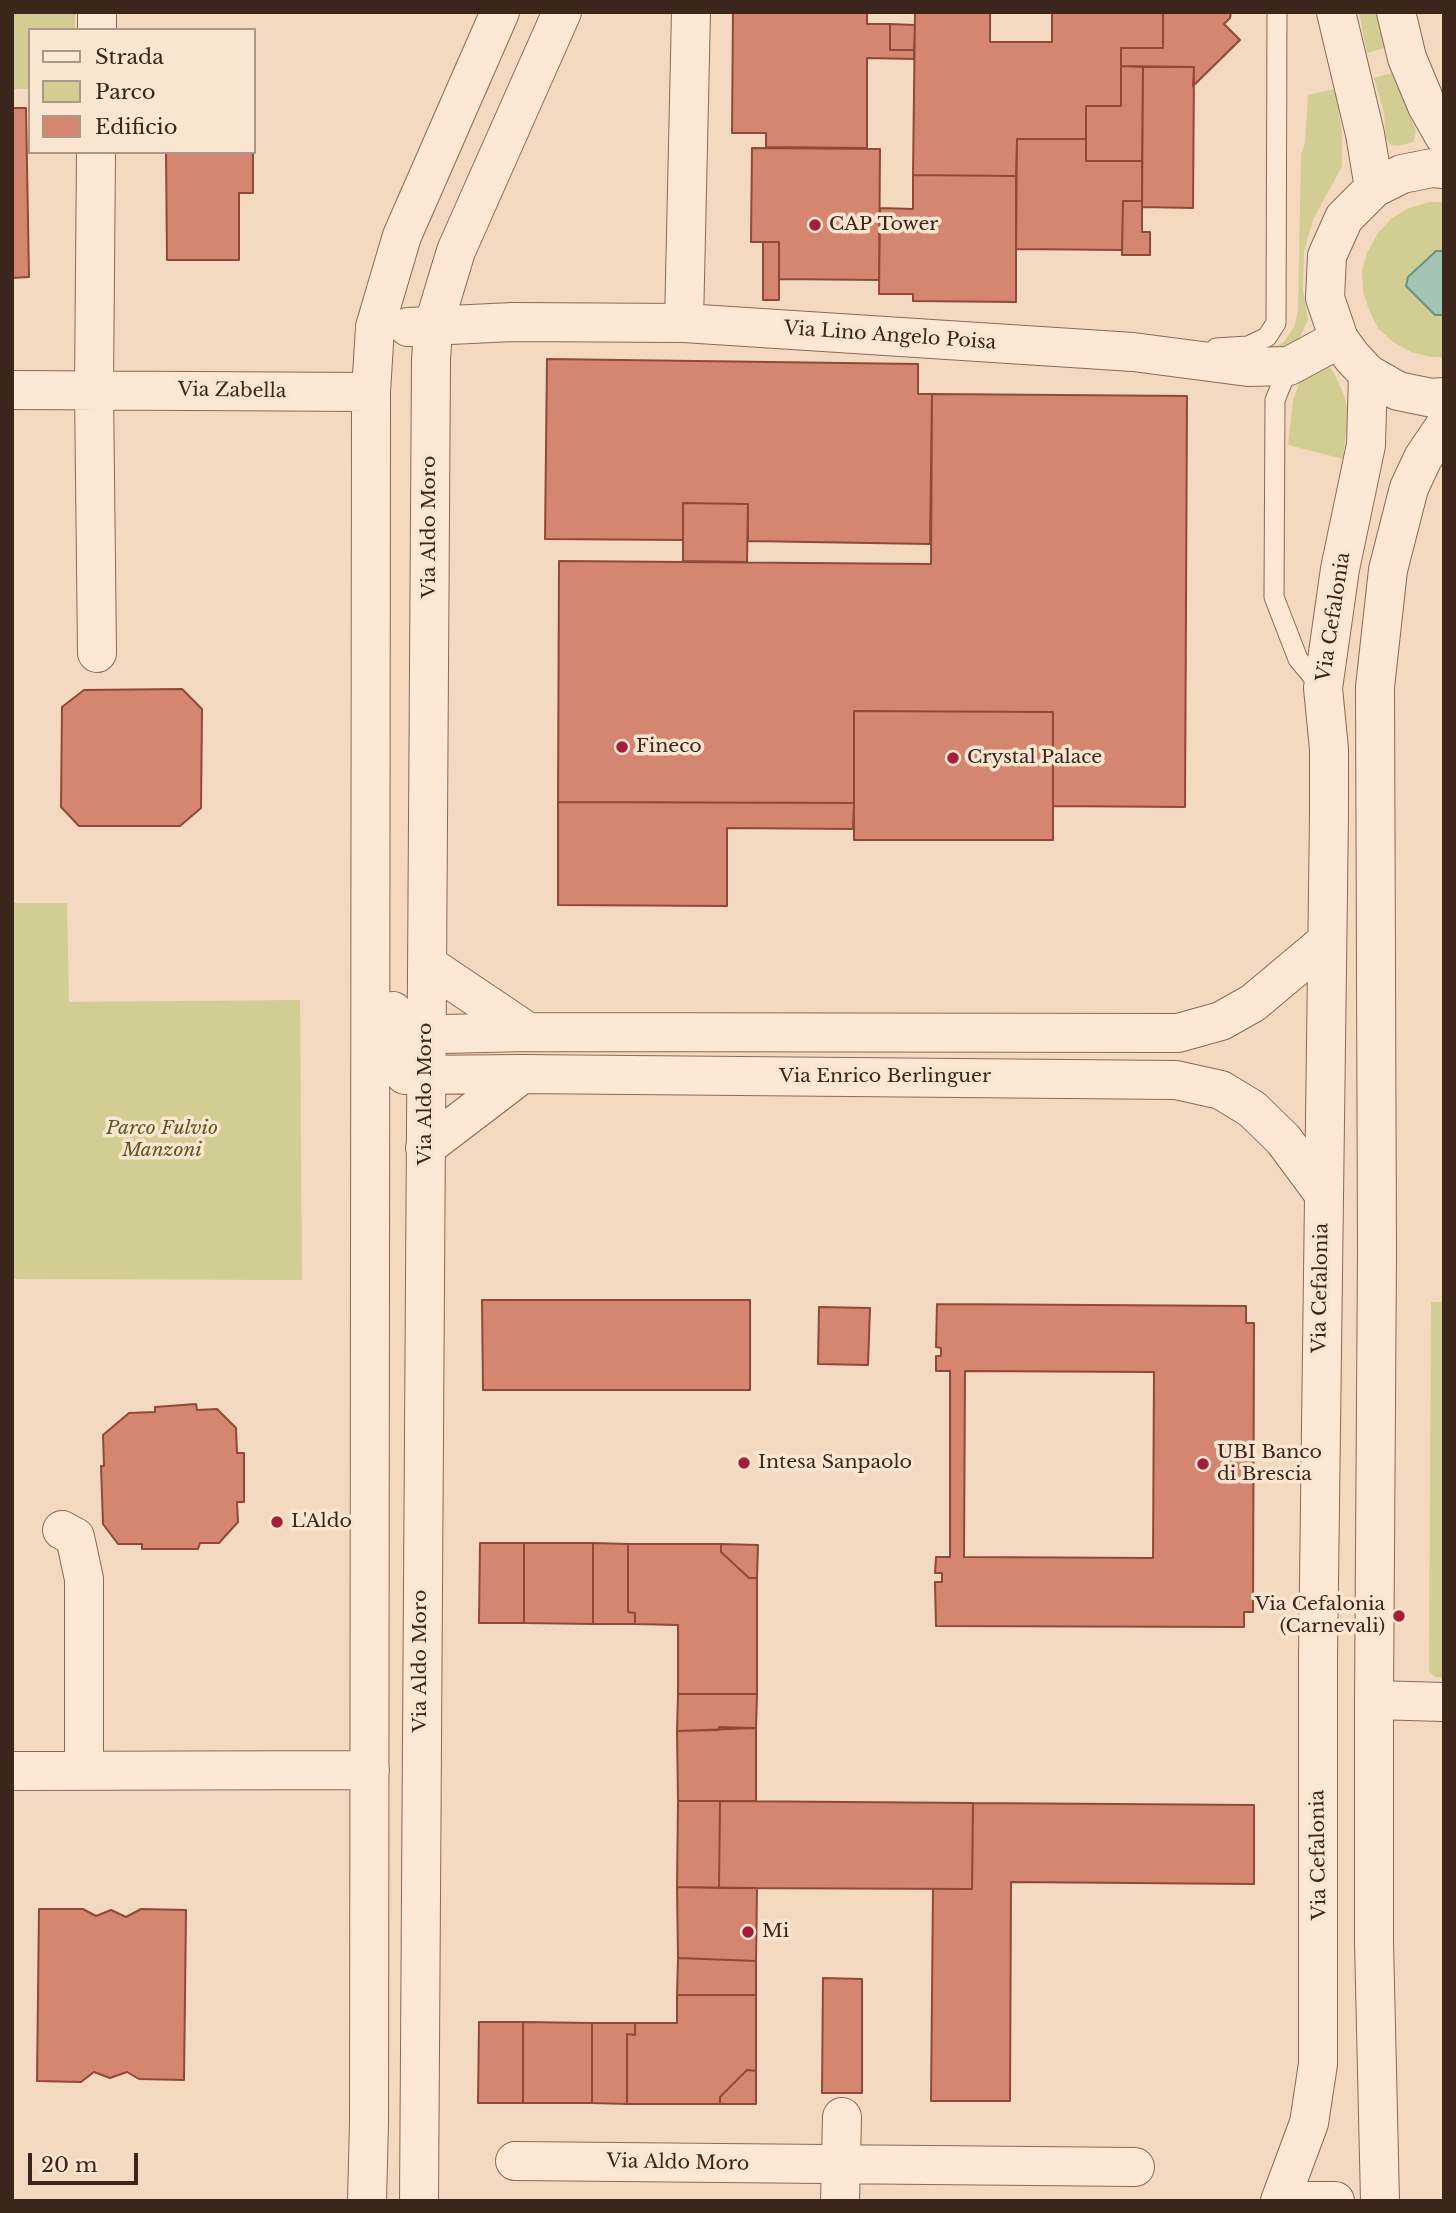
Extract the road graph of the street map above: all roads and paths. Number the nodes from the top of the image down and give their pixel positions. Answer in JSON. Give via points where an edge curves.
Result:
{"nodes":[{"id":1,"x":499,"y":12,"type":"edge"},
{"id":2,"x":562,"y":12,"type":"edge"},
{"id":3,"x":691,"y":12,"type":"edge"},
{"id":4,"x":1277,"y":12,"type":"edge"},
{"id":5,"x":1336,"y":12,"type":"edge"},
{"id":6,"x":1396,"y":12,"type":"edge"},
{"id":7,"x":1444,"y":136,"type":"edge"},
{"id":8,"x":96,"y":154,"type":"edge"},
{"id":9,"x":1444,"y":169,"type":"edge"},
{"id":10,"x":1374,"y":188,"type":"junction"},
{"id":11,"x":684,"y":323,"type":"junction"},
{"id":12,"x":375,"y":327,"type":"junction"},
{"id":13,"x":433,"y":327,"type":"junction"},
{"id":14,"x":1339,"y":339,"type":"junction"},
{"id":15,"x":1133,"y":352,"type":"junction"},
{"id":16,"x":1289,"y":366,"type":"junction"},
{"id":17,"x":1368,"y":374,"type":"junction"},
{"id":18,"x":94,"y":389,"type":"junction"},
{"id":19,"x":12,"y":390,"type":"edge"},
{"id":20,"x":371,"y":392,"type":"junction"},
{"id":21,"x":1444,"y":397,"type":"edge"},
{"id":22,"x":1444,"y":427,"type":"edge"},
{"id":23,"x":97,"y":653,"type":"dead end"},
{"id":24,"x":1322,"y":688,"type":"junction"},
{"id":25,"x":1327,"y":941,"type":"junction"},
{"id":26,"x":427,"y":964,"type":"junction"},
{"id":27,"x":528,"y":1032,"type":"junction"},
{"id":28,"x":396,"y":1038,"type":"junction"},
{"id":29,"x":426,"y":1074,"type":"junction"},
{"id":30,"x":522,"y":1074,"type":"junction"},
{"id":31,"x":425,"y":1148,"type":"junction"},
{"id":32,"x":1323,"y":1193,"type":"junction"},
{"id":33,"x":62,"y":1530,"type":"dead end"},
{"id":34,"x":1374,"y":1700,"type":"junction"},
{"id":35,"x":1444,"y":1702,"type":"edge"},
{"id":36,"x":370,"y":1770,"type":"junction"},
{"id":37,"x":12,"y":1771,"type":"edge"},
{"id":38,"x":84,"y":1771,"type":"junction"},
{"id":39,"x":842,"y":2117,"type":"dead end"},
{"id":40,"x":515,"y":2161,"type":"dead end"},
{"id":41,"x":1135,"y":2167,"type":"dead end"},
{"id":42,"x":841,"y":2183,"type":"edge"},
{"id":43,"x":367,"y":2201,"type":"edge"},
{"id":44,"x":419,"y":2201,"type":"edge"},
{"id":45,"x":1280,"y":2201,"type":"edge"},
{"id":46,"x":1300,"y":2201,"type":"edge"},
{"id":47,"x":1335,"y":2201,"type":"edge"},
{"id":48,"x":1380,"y":2201,"type":"edge"}],
"edges":[{"from":1,"to":12,"type":"street","name":"Via Aldo Moro","via":[[402,236]]},
{"from":2,"to":13,"type":"street","name":"Via Aldo Moro","via":[[456,251]]},
{"from":3,"to":11,"type":"street"},
{"from":4,"to":15,"type":"lane","via":[[1276,323],[1267,337],[1248,346]]},
{"from":5,"to":10,"type":"street","via":[[1366,134]]},
{"from":6,"to":7,"type":"street","via":[[1407,58]]},
{"from":8,"to":18,"type":"street"},
{"from":9,"to":10,"type":"street","via":[[1402,174]]},
{"from":10,"to":14,"type":"street","via":[[1345,218],[1327,256],[1325,298]]},
{"from":11,"to":13,"type":"street","name":"Via Lino Angelo Poisa","via":[[513,322]]},
{"from":11,"to":15,"type":"street","name":"Via Lino Angelo Poisa"},
{"from":12,"to":13,"type":"street","name":"Via Lino Angelo Poisa"},
{"from":12,"to":20,"type":"street","name":"Via Aldo Moro"},
{"from":13,"to":26,"type":"street","name":"Via Aldo Moro"},
{"from":14,"to":16,"type":"street","name":"Via Lino Angelo Poisa"},
{"from":14,"to":17,"type":"street"},
{"from":15,"to":16,"type":"street","name":"Via Lino Angelo Poisa","via":[[1248,367]]},
{"from":16,"to":24,"type":"lane","via":[[1275,400],[1274,597],[1298,659]]},
{"from":17,"to":21,"type":"street","via":[[1398,391]]},
{"from":17,"to":24,"type":"street","name":"Via Cefalonia","via":[[1366,445]]},
{"from":18,"to":19,"type":"street","name":"Via Zabella"},
{"from":18,"to":20,"type":"street","name":"Via Zabella"},
{"from":18,"to":23,"type":"street"},
{"from":20,"to":28,"type":"street","name":"Via Aldo Moro","via":[[370,847]]},
{"from":22,"to":34,"type":"street","via":[[1409,488],[1388,570],[1375,687]]},
{"from":24,"to":25,"type":"street","name":"Via Cefalonia","via":[[1329,749]]},
{"from":25,"to":27,"type":"street","via":[[1252,1003],[1221,1021],[1178,1033]]},
{"from":25,"to":32,"type":"street","name":"Via Cefalonia"},
{"from":26,"to":27,"type":"street"},
{"from":26,"to":28,"type":"street","name":"Via Aldo Moro"},
{"from":27,"to":28,"type":"street"},
{"from":28,"to":29,"type":"street","name":"Via Aldo Moro"},
{"from":28,"to":36,"type":"street","name":"Via Aldo Moro"},
{"from":29,"to":30,"type":"street","name":"Via Enrico Berlinguer"},
{"from":29,"to":31,"type":"street","name":"Via Aldo Moro"},
{"from":30,"to":31,"type":"street"},
{"from":30,"to":32,"type":"street","name":"Via Enrico Berlinguer","via":[[1176,1080],[1221,1090],[1252,1109],[1283,1139]]},
{"from":31,"to":44,"type":"street","name":"Via Aldo Moro"},
{"from":32,"to":45,"type":"street","name":"Via Cefalonia","via":[[1318,2064],[1308,2123]]},
{"from":33,"to":38,"type":"street","via":[[75,1537],[84,1579]]},
{"from":34,"to":35,"type":"street"},
{"from":34,"to":48,"type":"street"},
{"from":36,"to":38,"type":"street"},
{"from":36,"to":43,"type":"street","name":"Via Aldo Moro"},
{"from":37,"to":38,"type":"street"},
{"from":39,"to":42,"type":"street"},
{"from":40,"to":42,"type":"street","name":"Via Aldo Moro"},
{"from":41,"to":42,"type":"street","name":"Via Aldo Moro"},
{"from":46,"to":47,"type":"street"}]}
